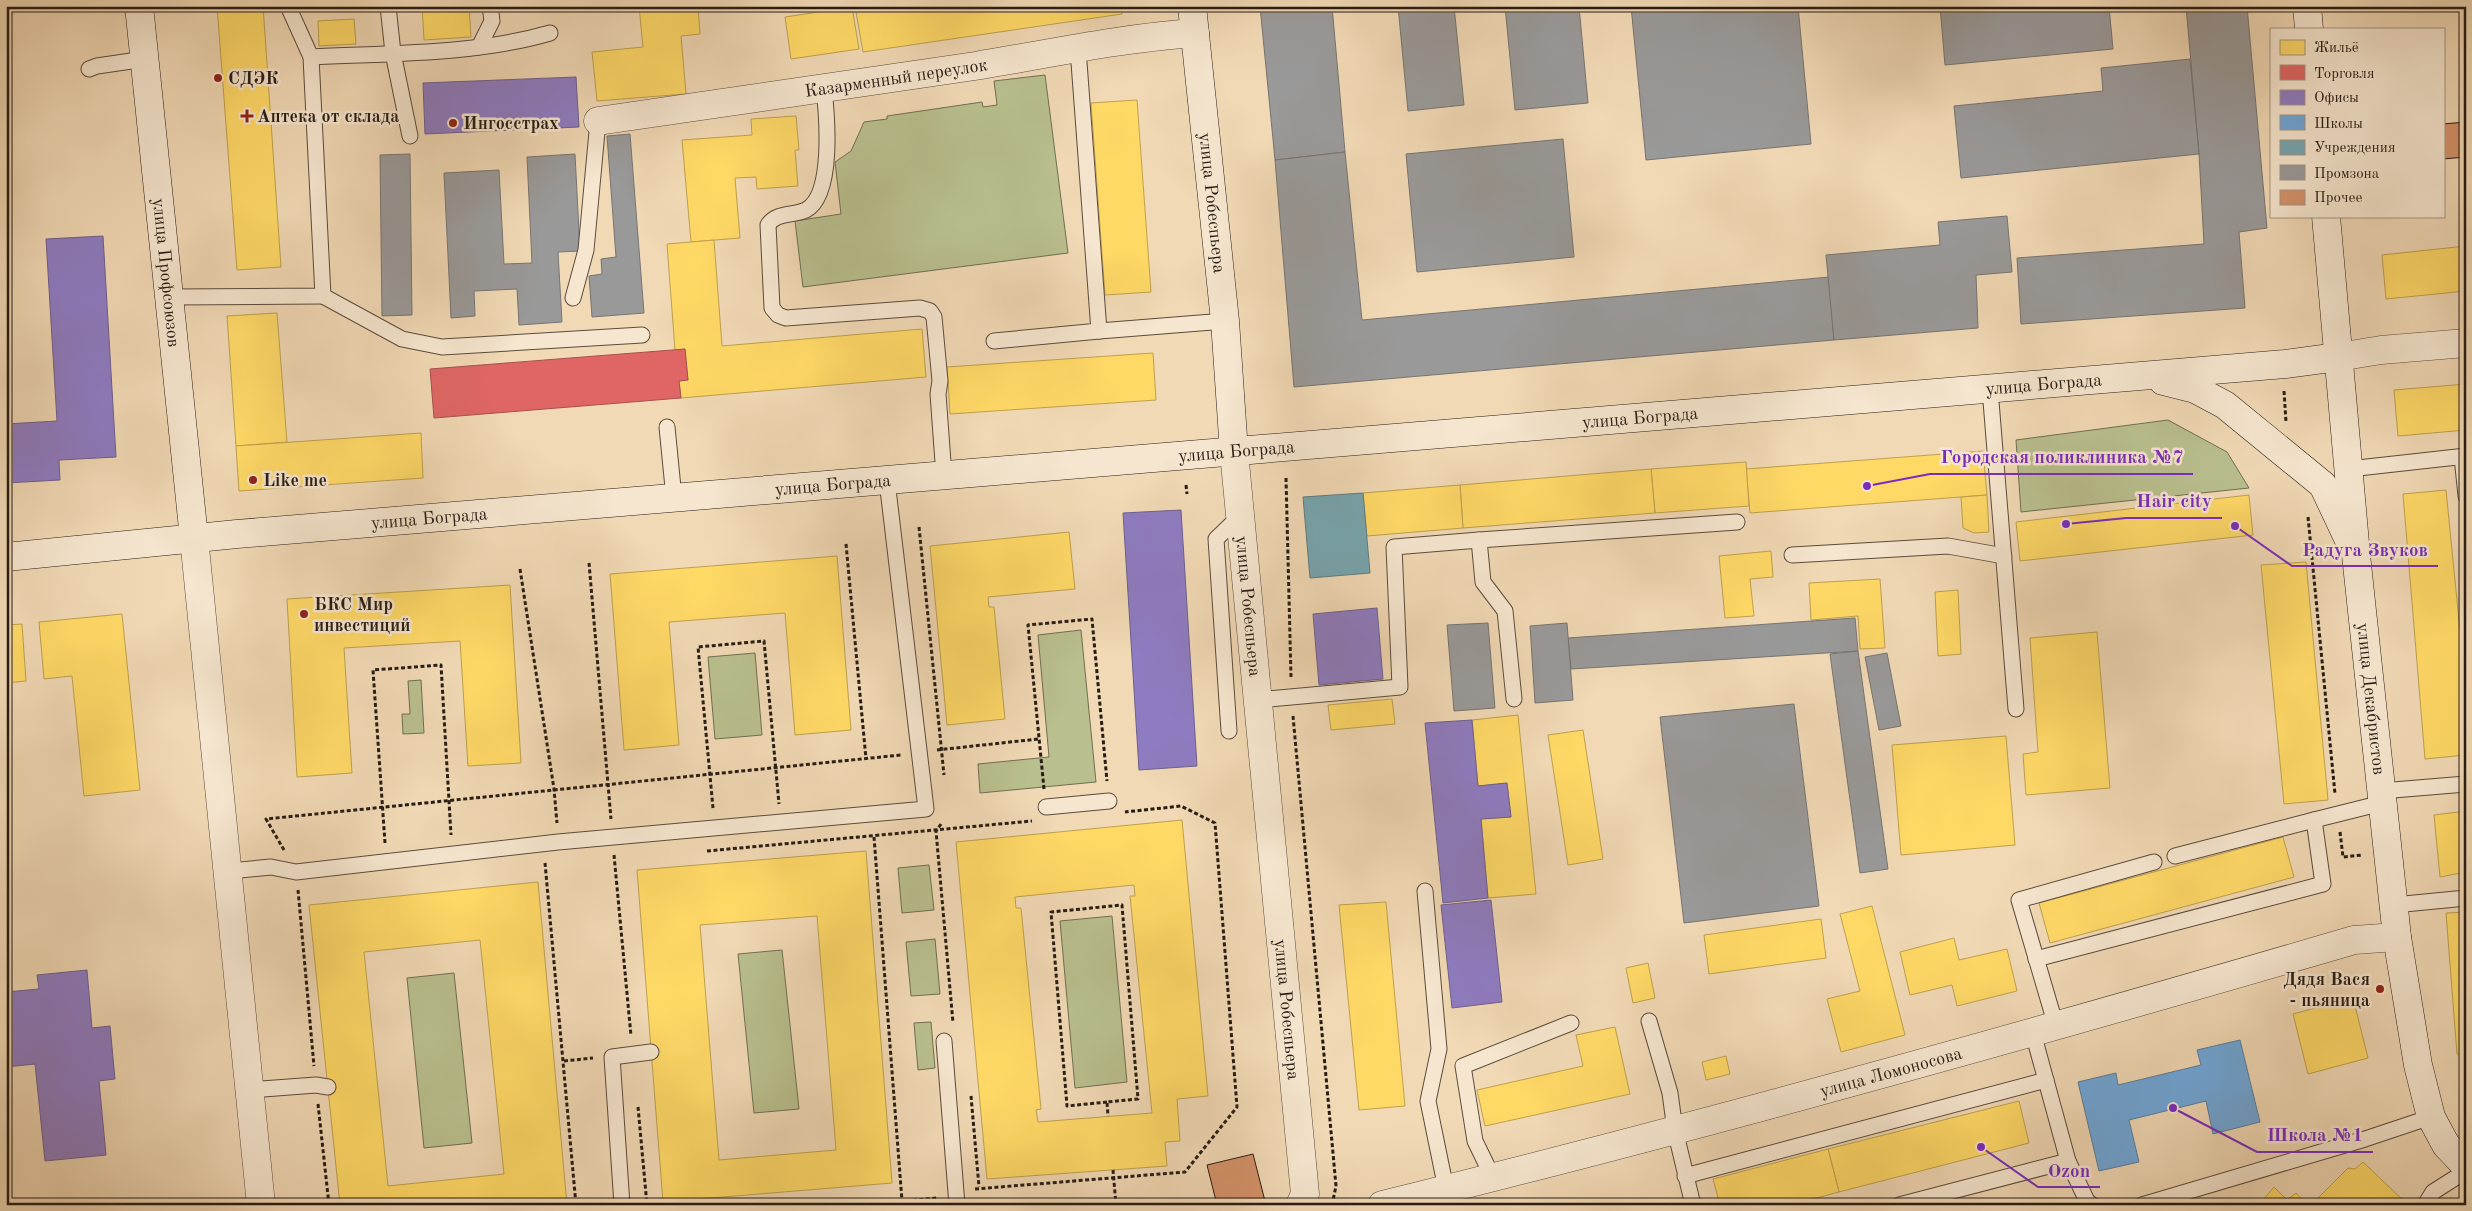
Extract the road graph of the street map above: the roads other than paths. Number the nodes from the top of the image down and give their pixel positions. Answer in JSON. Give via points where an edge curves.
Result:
{"nodes":[{"id":1,"x":140,"y":6,"type":"edge"},
{"id":2,"x":288,"y":6,"type":"edge"},
{"id":3,"x":388,"y":6,"type":"edge"},
{"id":4,"x":490,"y":6,"type":"edge"},
{"id":5,"x":2307,"y":6,"type":"edge"},
{"id":6,"x":1194,"y":19,"type":"edge"},
{"id":7,"x":2309,"y":28,"type":"edge"},
{"id":8,"x":550,"y":33,"type":"dead end"},
{"id":9,"x":479,"y":47,"type":"junction"},
{"id":10,"x":1078,"y":50,"type":"junction"},
{"id":11,"x":393,"y":53,"type":"junction"},
{"id":12,"x":310,"y":57,"type":"junction"},
{"id":13,"x":145,"y":59,"type":"junction"},
{"id":14,"x":89,"y":69,"type":"dead end"},
{"id":15,"x":824,"y":89,"type":"junction"},
{"id":16,"x":598,"y":121,"type":"joint"},
{"id":17,"x":410,"y":136,"type":"dead end"},
{"id":18,"x":2326,"y":218,"type":"edge"},
{"id":19,"x":323,"y":296,"type":"junction"},
{"id":20,"x":169,"y":297,"type":"junction"},
{"id":21,"x":573,"y":298,"type":"dead end"},
{"id":22,"x":1224,"y":321,"type":"junction"},
{"id":23,"x":1099,"y":331,"type":"junction"},
{"id":24,"x":642,"y":335,"type":"dead end"},
{"id":25,"x":994,"y":340,"type":"dead end"},
{"id":26,"x":2466,"y":343,"type":"edge"},
{"id":27,"x":2338,"y":357,"type":"junction"},
{"id":28,"x":2145,"y":376,"type":"junction"},
{"id":29,"x":1990,"y":389,"type":"junction"},
{"id":30,"x":667,"y":427,"type":"dead end"},
{"id":31,"x":1234,"y":452,"type":"junction"},
{"id":32,"x":2464,"y":457,"type":"edge"},
{"id":33,"x":2349,"y":469,"type":"junction"},
{"id":34,"x":944,"y":476,"type":"junction"},
{"id":35,"x":887,"y":480,"type":"junction"},
{"id":36,"x":2466,"y":496,"type":"edge"},
{"id":37,"x":674,"y":498,"type":"junction"},
{"id":38,"x":1240,"y":516,"type":"junction"},
{"id":39,"x":1737,"y":522,"type":"dead end"},
{"id":40,"x":194,"y":538,"type":"junction"},
{"id":41,"x":1479,"y":540,"type":"junction"},
{"id":42,"x":1792,"y":555,"type":"dead end"},
{"id":43,"x":2356,"y":555,"type":"junction"},
{"id":44,"x":2004,"y":556,"type":"junction"},
{"id":45,"x":6,"y":557,"type":"edge"},
{"id":46,"x":1514,"y":699,"type":"dead end"},
{"id":47,"x":1258,"y":700,"type":"junction"},
{"id":48,"x":2016,"y":709,"type":"dead end"},
{"id":49,"x":1229,"y":731,"type":"dead end"},
{"id":50,"x":2466,"y":784,"type":"edge"},
{"id":51,"x":2381,"y":797,"type":"junction"},
{"id":52,"x":1109,"y":801,"type":"road end"},
{"id":53,"x":1046,"y":807,"type":"road end"},
{"id":54,"x":2314,"y":820,"type":"junction"},
{"id":55,"x":2175,"y":856,"type":"dead end"},
{"id":56,"x":2154,"y":862,"type":"dead end"},
{"id":57,"x":229,"y":871,"type":"junction"},
{"id":58,"x":1424,"y":891,"type":"dead end"},
{"id":59,"x":2466,"y":898,"type":"edge"},
{"id":60,"x":2394,"y":906,"type":"junction"},
{"id":61,"x":2397,"y":937,"type":"junction"},
{"id":62,"x":2036,"y":959,"type":"junction"},
{"id":63,"x":1649,"y":1021,"type":"dead end"},
{"id":64,"x":1571,"y":1023,"type":"dead end"},
{"id":65,"x":2044,"y":1029,"type":"junction"},
{"id":66,"x":944,"y":1041,"type":"dead end"},
{"id":67,"x":652,"y":1052,"type":"dead end"},
{"id":68,"x":2046,"y":1080,"type":"junction"},
{"id":69,"x":322,"y":1086,"type":"road end"},
{"id":70,"x":249,"y":1090,"type":"junction"},
{"id":71,"x":2431,"y":1118,"type":"junction"},
{"id":72,"x":1675,"y":1130,"type":"junction"},
{"id":73,"x":2068,"y":1161,"type":"junction"},
{"id":74,"x":2466,"y":1166,"type":"edge"},
{"id":75,"x":2466,"y":1171,"type":"edge"},
{"id":76,"x":1492,"y":1176,"type":"junction"},
{"id":77,"x":1685,"y":1176,"type":"junction"},
{"id":78,"x":1446,"y":1189,"type":"junction"},
{"id":79,"x":957,"y":1200,"type":"edge"},
{"id":80,"x":261,"y":1205,"type":"edge"},
{"id":81,"x":622,"y":1205,"type":"edge"},
{"id":82,"x":1300,"y":1205,"type":"edge"},
{"id":83,"x":1382,"y":1205,"type":"edge"},
{"id":84,"x":1693,"y":1205,"type":"edge"},
{"id":85,"x":1899,"y":1205,"type":"edge"},
{"id":86,"x":2092,"y":1205,"type":"edge"},
{"id":87,"x":2142,"y":1205,"type":"edge"},
{"id":88,"x":2425,"y":1205,"type":"edge"}],
"edges":[{"from":1,"to":13,"type":"street","name":"улица Профсоюзов"},
{"from":2,"to":12,"type":"lane"},
{"from":3,"to":11,"type":"lane"},
{"from":4,"to":9,"type":"lane","via":[[492,21]]},
{"from":5,"to":7,"type":"street"},
{"from":6,"to":10,"type":"street","name":"Казарменный переулок","via":[[1150,36]]},
{"from":6,"to":22,"type":"street","name":"улица Робеспьера"},
{"from":8,"to":9,"type":"lane","via":[[516,43]]},
{"from":9,"to":11,"type":"lane"},
{"from":10,"to":15,"type":"street","name":"Казарменный переулок"},
{"from":10,"to":23,"type":"lane"},
{"from":11,"to":12,"type":"lane"},
{"from":11,"to":17,"type":"lane"},
{"from":12,"to":19,"type":"lane"},
{"from":13,"to":14,"type":"lane"},
{"from":13,"to":20,"type":"street","name":"улица Профсоюзов"},
{"from":15,"to":16,"type":"street","name":"Казарменный переулок"},
{"from":15,"to":34,"type":"lane","via":[[828,134],[821,193],[804,211],[777,216],[768,225],[772,308],[786,318],[920,308],[930,311],[934,317],[940,381],[938,394]]},
{"from":16,"to":21,"type":"lane","via":[[586,250]]},
{"from":18,"to":27,"type":"street","name":"улица Декабристов"},
{"from":19,"to":20,"type":"lane"},
{"from":19,"to":24,"type":"lane","via":[[402,339],[442,347]]},
{"from":20,"to":40,"type":"street","name":"улица Профсоюзов"},
{"from":22,"to":23,"type":"lane"},
{"from":22,"to":31,"type":"street","name":"улица Робеспьера"},
{"from":23,"to":25,"type":"lane"},
{"from":26,"to":27,"type":"street","name":"улица Бограда"},
{"from":27,"to":28,"type":"street","name":"улица Бограда"},
{"from":27,"to":33,"type":"street","name":"улица Декабристов"},
{"from":28,"to":29,"type":"street","name":"улица Бограда"},
{"from":28,"to":43,"type":"street","via":[[2195,389],[2225,405],[2323,485]]},
{"from":29,"to":31,"type":"street","name":"улица Бограда"},
{"from":29,"to":44,"type":"lane"},
{"from":30,"to":37,"type":"lane"},
{"from":31,"to":34,"type":"street","name":"улица Бограда"},
{"from":31,"to":38,"type":"street","name":"улица Робеспьера"},
{"from":32,"to":33,"type":"lane"},
{"from":32,"to":36,"type":"lane"},
{"from":33,"to":43,"type":"street","name":"улица Декабристов"},
{"from":34,"to":35,"type":"street","name":"улица Бограда"},
{"from":35,"to":37,"type":"street","name":"улица Бограда"},
{"from":35,"to":57,"type":"lane","via":[[926,809],[558,842],[296,872],[271,867]]},
{"from":37,"to":40,"type":"street","name":"улица Бограда"},
{"from":38,"to":47,"type":"street","name":"улица Робеспьера"},
{"from":38,"to":49,"type":"lane","via":[[1216,539]]},
{"from":39,"to":41,"type":"lane"},
{"from":40,"to":45,"type":"street","name":"улица Бограда"},
{"from":40,"to":57,"type":"street","name":"улица Профсоюзов"},
{"from":41,"to":46,"type":"lane","via":[[1483,582],[1506,612]]},
{"from":41,"to":47,"type":"lane","via":[[1394,547],[1400,687]]},
{"from":42,"to":44,"type":"lane","via":[[1948,546]]},
{"from":43,"to":51,"type":"street","name":"улица Декабристов"},
{"from":44,"to":48,"type":"lane"},
{"from":47,"to":82,"type":"street","name":"улица Робеспьера","via":[[1305,1194]]},
{"from":50,"to":51,"type":"lane"},
{"from":51,"to":54,"type":"lane"},
{"from":51,"to":60,"type":"street","name":"улица Декабристов"},
{"from":52,"to":53,"type":"lane"},
{"from":54,"to":55,"type":"lane"},
{"from":54,"to":62,"type":"lane","via":[[2323,884]]},
{"from":56,"to":62,"type":"lane","via":[[2019,900]]},
{"from":57,"to":70,"type":"street","name":"улица Профсоюзов"},
{"from":58,"to":78,"type":"lane","via":[[1439,1049],[1428,1101]]},
{"from":59,"to":60,"type":"lane"},
{"from":60,"to":61,"type":"street","name":"улица Декабристов"},
{"from":61,"to":65,"type":"street","name":"улица Ломоносова","via":[[2354,940]]},
{"from":61,"to":71,"type":"street","name":"улица Декабристов","via":[[2418,1065]]},
{"from":62,"to":65,"type":"lane"},
{"from":63,"to":72,"type":"lane","via":[[1670,1093]]},
{"from":64,"to":76,"type":"lane","via":[[1463,1066],[1475,1140]]},
{"from":65,"to":68,"type":"lane"},
{"from":65,"to":72,"type":"street","name":"улица Ломоносова"},
{"from":66,"to":79,"type":"lane"},
{"from":67,"to":81,"type":"lane","via":[[612,1057]]},
{"from":68,"to":73,"type":"lane"},
{"from":68,"to":77,"type":"lane"},
{"from":69,"to":70,"type":"lane"},
{"from":70,"to":80,"type":"street","name":"улица Профсоюзов"},
{"from":71,"to":74,"type":"street","name":"улица Декабристов","via":[[2446,1146]]},
{"from":71,"to":87,"type":"lane"},
{"from":72,"to":76,"type":"street","name":"улица Ломоносова"},
{"from":72,"to":77,"type":"lane"},
{"from":73,"to":85,"type":"lane"},
{"from":73,"to":86,"type":"lane"},
{"from":75,"to":88,"type":"lane","via":[[2433,1192]]},
{"from":76,"to":78,"type":"street","name":"улица Ломоносова"},
{"from":77,"to":84,"type":"lane"},
{"from":78,"to":83,"type":"street","name":"улица Ломоносова"}]}
